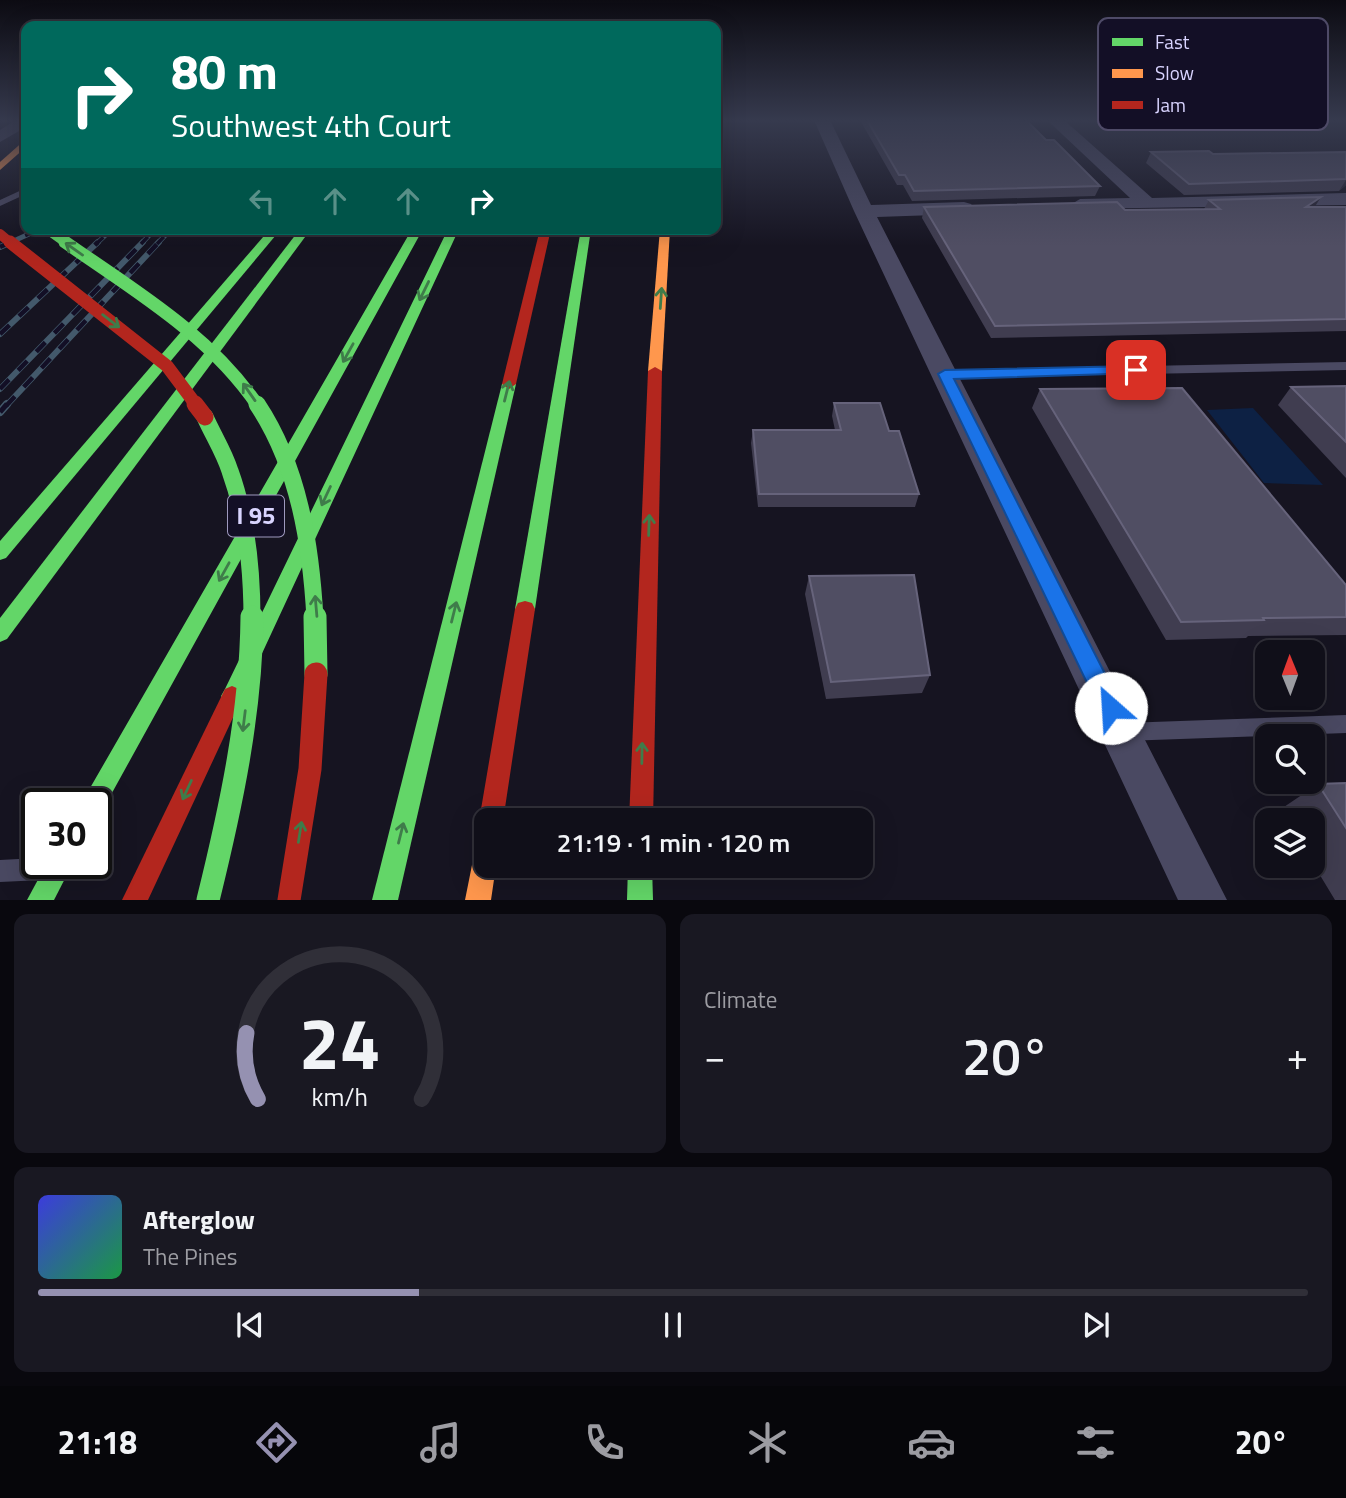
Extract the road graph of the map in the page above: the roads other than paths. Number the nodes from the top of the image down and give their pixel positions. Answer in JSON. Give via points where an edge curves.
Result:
{"nodes":[{"id":1,"x":841,"y":162,"type":"edge"},
{"id":2,"x":1102,"y":162,"type":"edge"},
{"id":3,"x":21,"y":194,"type":"edge"},
{"id":4,"x":1346,"y":199,"type":"edge"},
{"id":5,"x":21,"y":203,"type":"edge"},
{"id":6,"x":1147,"y":203,"type":"junction"},
{"id":7,"x":2,"y":205,"type":"edge"},
{"id":8,"x":1066,"y":206,"type":"edge"},
{"id":9,"x":985,"y":208,"type":"edge"},
{"id":10,"x":863,"y":211,"type":"junction"},
{"id":11,"x":0,"y":234,"type":"edge"},
{"id":12,"x":56,"y":235,"type":"edge"},
{"id":13,"x":271,"y":235,"type":"edge"},
{"id":14,"x":301,"y":235,"type":"edge"},
{"id":15,"x":415,"y":235,"type":"edge"},
{"id":16,"x":451,"y":235,"type":"edge"},
{"id":17,"x":545,"y":235,"type":"edge"},
{"id":18,"x":585,"y":235,"type":"edge"},
{"id":19,"x":665,"y":235,"type":"edge"},
{"id":20,"x":1346,"y":366,"type":"edge"},
{"id":21,"x":945,"y":374,"type":"junction"},
{"id":22,"x":0,"y":553,"type":"edge"},
{"id":23,"x":0,"y":633,"type":"edge"},
{"id":24,"x":1346,"y":724,"type":"edge"},
{"id":25,"x":1123,"y":732,"type":"junction"},
{"id":26,"x":102,"y":788,"type":"edge"},
{"id":27,"x":493,"y":808,"type":"edge"},
{"id":28,"x":641,"y":808,"type":"edge"},
{"id":29,"x":21,"y":869,"type":"edge"},
{"id":30,"x":0,"y":871,"type":"edge"},
{"id":31,"x":481,"y":878,"type":"edge"},
{"id":32,"x":640,"y":878,"type":"edge"},
{"id":33,"x":52,"y":879,"type":"edge"},
{"id":34,"x":40,"y":900,"type":"edge"},
{"id":35,"x":135,"y":900,"type":"edge"},
{"id":36,"x":208,"y":900,"type":"edge"},
{"id":37,"x":289,"y":900,"type":"edge"},
{"id":38,"x":385,"y":900,"type":"edge"},
{"id":39,"x":478,"y":900,"type":"edge"},
{"id":40,"x":640,"y":900,"type":"edge"},
{"id":41,"x":1203,"y":900,"type":"edge"}],
"edges":[{"from":1,"to":10,"type":"street"},
{"from":2,"to":6,"type":"street"},
{"from":3,"to":7,"type":"lane"},
{"from":4,"to":6,"type":"street"},
{"from":5,"to":7,"type":"lane"},
{"from":6,"to":8,"type":"street"},
{"from":9,"to":10,"type":"street"},
{"from":10,"to":21,"type":"street"},
{"from":11,"to":36,"type":"highway","one_way":true,"bridge":true,"via":[[167,366],[210,426],[234,481],[252,582],[249,679],[230,808]]},
{"from":37,"to":12,"type":"highway","one_way":true,"bridge":true,"via":[[313,742],[318,657],[310,543],[291,470],[257,403],[218,355]]},
{"from":13,"to":22,"type":"highway"},
{"from":14,"to":23,"type":"highway"},
{"from":15,"to":26,"type":"highway","number":"I 95","one_way":true},
{"from":16,"to":35,"type":"highway","one_way":true},
{"from":38,"to":17,"type":"highway","one_way":true},
{"from":18,"to":27,"type":"highway"},
{"from":28,"to":19,"type":"highway","one_way":true,"via":[[654,378]]},
{"from":20,"to":21,"type":"lane"},
{"from":21,"to":25,"type":"street"},
{"from":24,"to":25,"type":"lane"},
{"from":25,"to":41,"type":"street"},
{"from":29,"to":30,"type":"lane"},
{"from":31,"to":39,"type":"highway"},
{"from":32,"to":40,"type":"highway"},
{"from":33,"to":34,"type":"highway"}]}
